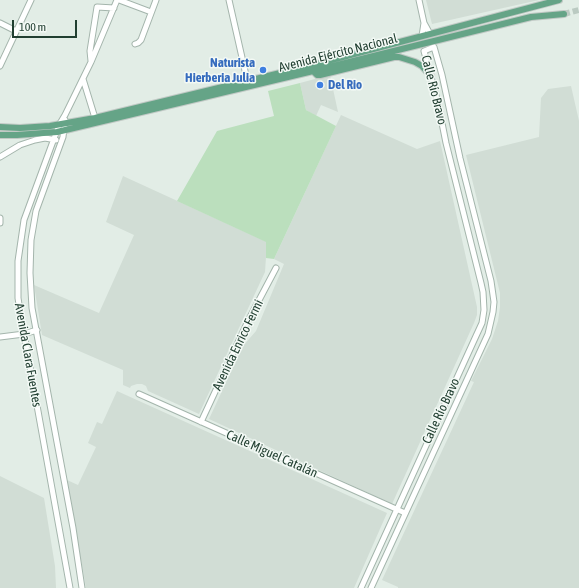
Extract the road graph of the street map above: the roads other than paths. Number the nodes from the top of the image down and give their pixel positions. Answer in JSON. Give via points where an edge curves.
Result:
{"nodes":[{"id":1,"x":31,"y":0,"type":"edge"},
{"id":2,"x":98,"y":0,"type":"edge"},
{"id":3,"x":118,"y":0,"type":"edge"},
{"id":4,"x":156,"y":0,"type":"edge"},
{"id":5,"x":229,"y":0,"type":"edge"},
{"id":6,"x":420,"y":0,"type":"edge"},
{"id":7,"x":559,"y":0,"type":"edge"},
{"id":8,"x":547,"y":2,"type":"edge"},
{"id":9,"x":97,"y":7,"type":"junction"},
{"id":10,"x":114,"y":8,"type":"junction"},
{"id":11,"x":151,"y":12,"type":"junction"},
{"id":12,"x":564,"y":14,"type":"tunnel mouth"},
{"id":13,"x":0,"y":23,"type":"edge"},
{"id":14,"x":424,"y":23,"type":"junction"},
{"id":15,"x":16,"y":31,"type":"junction"},
{"id":16,"x":430,"y":34,"type":"junction"},
{"id":17,"x":422,"y":36,"type":"junction"},
{"id":18,"x":135,"y":44,"type":"dead end"},
{"id":19,"x":377,"y":56,"type":"junction"},
{"id":20,"x":91,"y":62,"type":"junction"},
{"id":21,"x":0,"y":66,"type":"edge"},
{"id":22,"x":313,"y":71,"type":"junction"},
{"id":23,"x":431,"y":76,"type":"junction"},
{"id":24,"x":83,"y":79,"type":"junction"},
{"id":25,"x":248,"y":84,"type":"junction"},
{"id":26,"x":66,"y":115,"type":"junction"},
{"id":27,"x":95,"y":118,"type":"junction"},
{"id":28,"x":452,"y":121,"type":"junction"},
{"id":29,"x":442,"y":124,"type":"junction"},
{"id":30,"x":59,"y":125,"type":"junction"},
{"id":31,"x":0,"y":127,"type":"edge"},
{"id":32,"x":65,"y":127,"type":"junction"},
{"id":33,"x":57,"y":132,"type":"junction"},
{"id":34,"x":0,"y":135,"type":"edge"},
{"id":35,"x":54,"y":140,"type":"junction"},
{"id":36,"x":60,"y":142,"type":"junction"},
{"id":37,"x":0,"y":157,"type":"edge"},
{"id":38,"x":460,"y":158,"type":"junction"},
{"id":39,"x":450,"y":160,"type":"junction"},
{"id":40,"x":0,"y":218,"type":"edge"},
{"id":41,"x":0,"y":223,"type":"edge"},
{"id":42,"x":276,"y":268,"type":"dead end"},
{"id":43,"x":37,"y":330,"type":"junction"},
{"id":44,"x":24,"y":334,"type":"junction"},
{"id":45,"x":0,"y":337,"type":"edge"},
{"id":46,"x":454,"y":384,"type":"junction"},
{"id":47,"x":465,"y":384,"type":"junction"},
{"id":48,"x":139,"y":394,"type":"dead end"},
{"id":49,"x":202,"y":422,"type":"junction"},
{"id":50,"x":396,"y":509,"type":"junction"},
{"id":51,"x":405,"y":513,"type":"junction"},
{"id":52,"x":70,"y":588,"type":"edge"},
{"id":53,"x":82,"y":588,"type":"edge"},
{"id":54,"x":361,"y":588,"type":"edge"},
{"id":55,"x":371,"y":588,"type":"edge"}],
"edges":[{"from":1,"to":15,"type":"street"},
{"from":2,"to":9,"type":"street"},
{"from":3,"to":10,"type":"street","name":"Avenida Clara Fuentes"},
{"from":3,"to":11,"type":"street"},
{"from":4,"to":11,"type":"street"},
{"from":5,"to":25,"type":"street"},
{"from":6,"to":14,"type":"street"},
{"from":7,"to":8,"type":"main road","name":"Avenida Ejército Nacional"},
{"from":8,"to":16,"type":"main road","name":"Avenida Ejército Nacional"},
{"from":9,"to":10,"type":"street"},
{"from":9,"to":20,"type":"street","via":[[90,51]]},
{"from":10,"to":20,"type":"street","name":"Avenida Clara Fuentes"},
{"from":11,"to":18,"type":"street","via":[[141,40]]},
{"from":12,"to":19,"type":"main road","name":"Avenida Ejército Nacional","via":[[532,17]]},
{"from":13,"to":15,"type":"street"},
{"from":14,"to":16,"type":"street"},
{"from":14,"to":17,"type":"street"},
{"from":15,"to":21,"type":"street"},
{"from":16,"to":17,"type":"main road","name":"Avenida Ejército Nacional"},
{"from":16,"to":19,"type":"main road","via":[[428,38],[396,47]]},
{"from":17,"to":25,"type":"main road","name":"Avenida Ejército Nacional"},
{"from":19,"to":22,"type":"main road","name":"Avenida Ejército Nacional"},
{"from":20,"to":24,"type":"street","name":"Avenida Clara Fuentes"},
{"from":22,"to":23,"type":"main road","via":[[320,75],[399,57],[422,66]]},
{"from":22,"to":25,"type":"main road","name":"Avenida Ejército Nacional"},
{"from":23,"to":28,"type":"street","name":"Calle Río Bravo","via":[[424,51],[434,47]]},
{"from":23,"to":29,"type":"street","name":"Calle Río Bravo"},
{"from":24,"to":26,"type":"street","name":"Avenida Clara Fuentes"},
{"from":24,"to":27,"type":"street"},
{"from":25,"to":27,"type":"main road","name":"Avenida Ejército Nacional"},
{"from":25,"to":32,"type":"main road","name":"Avenida Ejército Nacional"},
{"from":26,"to":30,"type":"street","name":"Avenida Clara Fuentes"},
{"from":26,"to":32,"type":"street","name":"Avenida Clara Fuentes"},
{"from":27,"to":32,"type":"main road","name":"Avenida Ejército Nacional"},
{"from":28,"to":29,"type":"street"},
{"from":28,"to":38,"type":"street","name":"Calle Río Bravo"},
{"from":29,"to":39,"type":"street","name":"Calle Río Bravo"},
{"from":30,"to":31,"type":"main road","name":"Avenida Ejército Nacional"},
{"from":30,"to":32,"type":"main road","name":"Avenida Ejército Nacional"},
{"from":30,"to":33,"type":"street","name":"Avenida Clara Fuentes"},
{"from":32,"to":33,"type":"main road","name":"Avenida Ejército Nacional"},
{"from":32,"to":36,"type":"street","name":"Avenida Clara Fuentes"},
{"from":33,"to":34,"type":"main road","name":"Avenida Ejército Nacional"},
{"from":33,"to":35,"type":"street","name":"Avenida Clara Fuentes"},
{"from":35,"to":36,"type":"street"},
{"from":35,"to":37,"type":"street","via":[[35,140],[20,145]]},
{"from":35,"to":44,"type":"street","name":"Avenida Clara Fuentes","via":[[28,208],[20,241],[18,298]]},
{"from":36,"to":43,"type":"street","name":"Avenida Clara Fuentes","via":[[40,197],[31,240],[30,286]]},
{"from":38,"to":39,"type":"street"},
{"from":38,"to":47,"type":"street","name":"Calle Río Bravo","via":[[494,302],[490,330]]},
{"from":39,"to":46,"type":"street","name":"Calle Río Bravo","via":[[484,301],[482,323]]},
{"from":40,"to":41,"type":"street"},
{"from":42,"to":49,"type":"street","name":"Avenida Enrico Fermi","via":[[248,321]]},
{"from":43,"to":44,"type":"street"},
{"from":43,"to":53,"type":"street","name":"Avenida Clara Fuentes"},
{"from":44,"to":45,"type":"street"},
{"from":44,"to":52,"type":"street","name":"Avenida Clara Fuentes"},
{"from":46,"to":47,"type":"street"},
{"from":46,"to":50,"type":"street","name":"Calle Río Bravo"},
{"from":47,"to":51,"type":"street","name":"Calle Río Bravo"},
{"from":48,"to":49,"type":"street","name":"Calle Miguel Catalán"},
{"from":49,"to":50,"type":"street","name":"Calle Miguel Catalán"},
{"from":50,"to":51,"type":"street","name":"Calle Miguel Catalán"},
{"from":50,"to":54,"type":"street","name":"Calle Río Bravo"},
{"from":51,"to":55,"type":"street","name":"Calle Río Bravo"}]}
